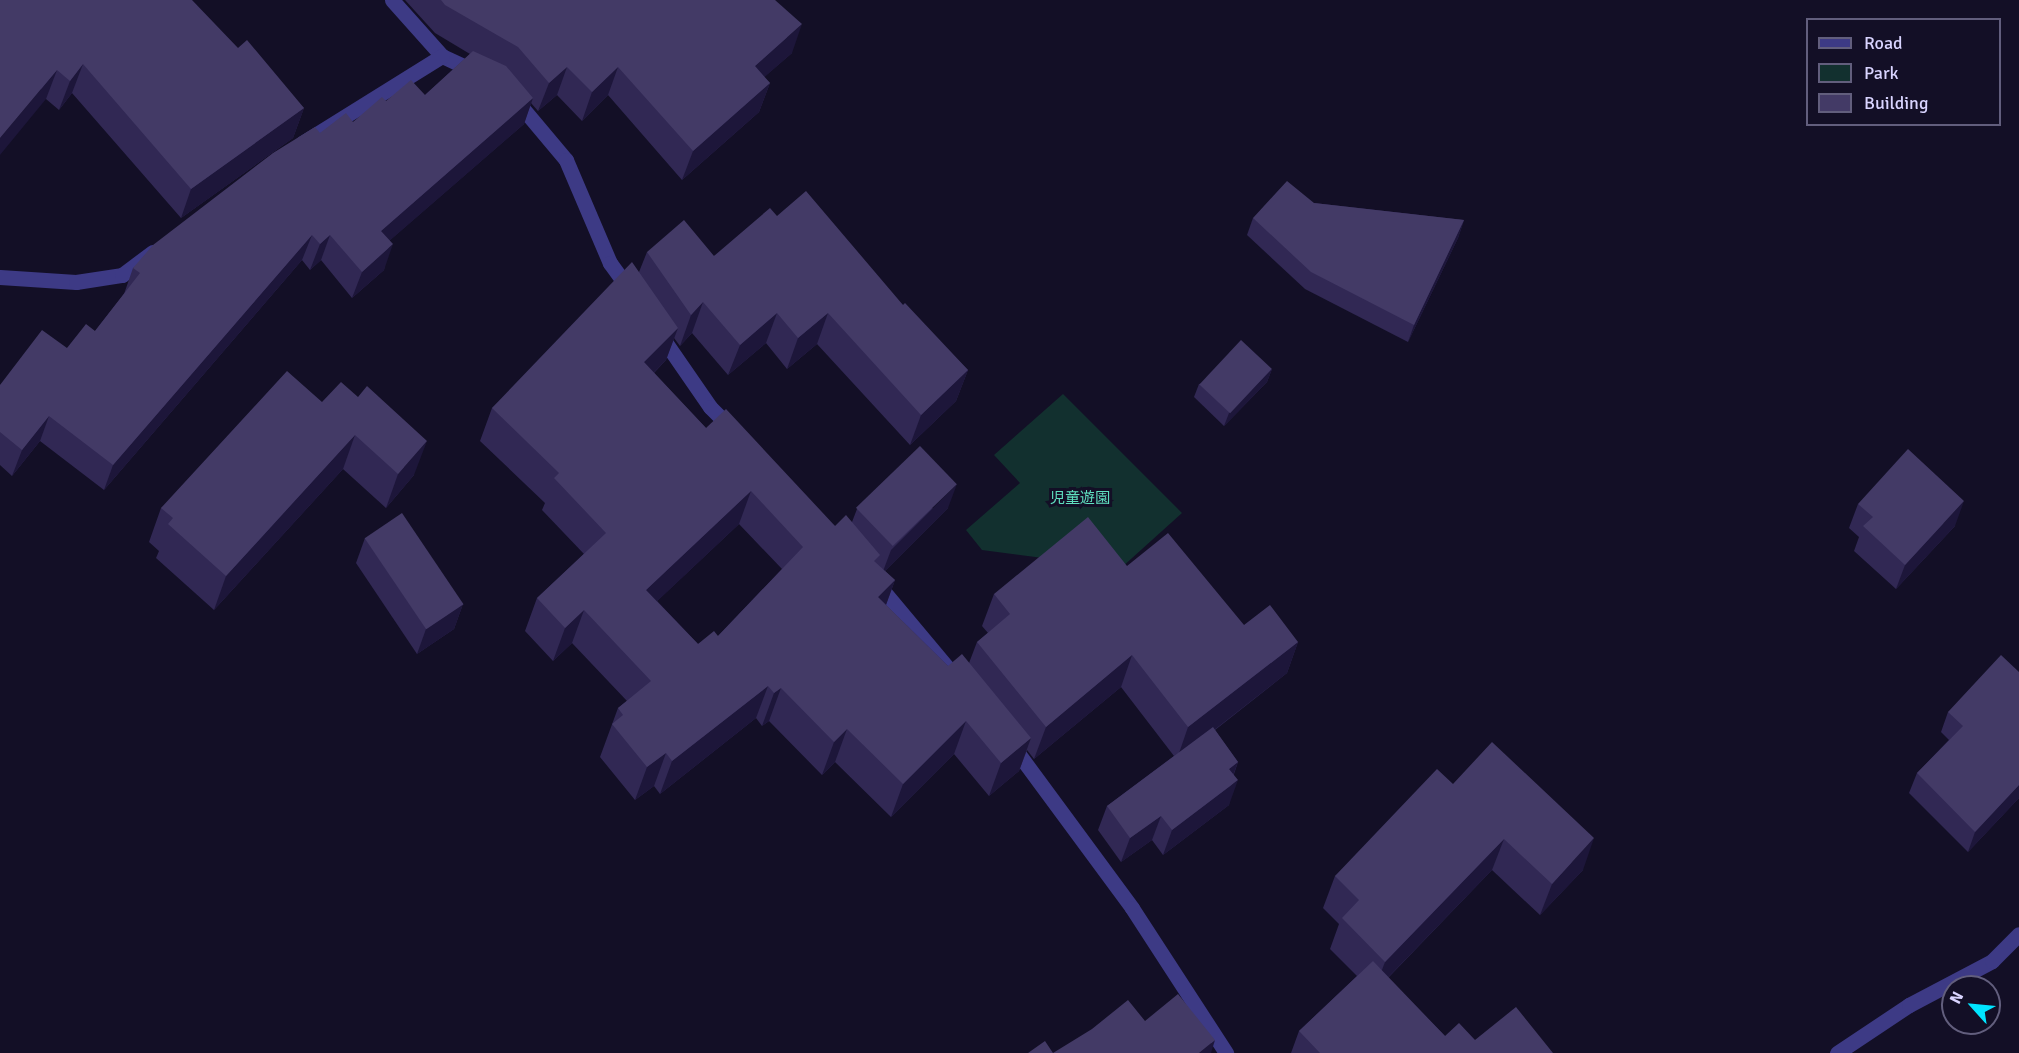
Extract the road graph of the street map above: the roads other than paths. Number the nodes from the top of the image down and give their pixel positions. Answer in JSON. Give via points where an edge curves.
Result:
{"nodes":[{"id":1,"x":393,"y":0,"type":"edge"},
{"id":2,"x":442,"y":56,"type":"junction"},
{"id":3,"x":287,"y":153,"type":"edge"},
{"id":4,"x":167,"y":240,"type":"edge"},
{"id":5,"x":0,"y":277,"type":"edge"},
{"id":6,"x":637,"y":301,"type":"edge"},
{"id":7,"x":650,"y":320,"type":"edge"},
{"id":8,"x":742,"y":440,"type":"edge"},
{"id":9,"x":863,"y":567,"type":"edge"},
{"id":10,"x":961,"y":684,"type":"edge"},
{"id":11,"x":999,"y":730,"type":"edge"},
{"id":12,"x":2019,"y":934,"type":"edge"},
{"id":13,"x":1226,"y":1053,"type":"edge"},
{"id":14,"x":1837,"y":1053,"type":"edge"}],
"edges":[{"from":1,"to":2,"type":"street"},
{"from":2,"to":3,"type":"street"},
{"from":2,"to":6,"type":"street","via":[[498,82],[567,160],[610,262]]},
{"from":4,"to":5,"type":"street","via":[[122,275],[76,282]]},
{"from":7,"to":8,"type":"street","via":[[710,407]]},
{"from":9,"to":10,"type":"street"},
{"from":11,"to":13,"type":"street","via":[[1132,908]]},
{"from":12,"to":14,"type":"street","via":[[1992,961],[1909,1005]]}]}
